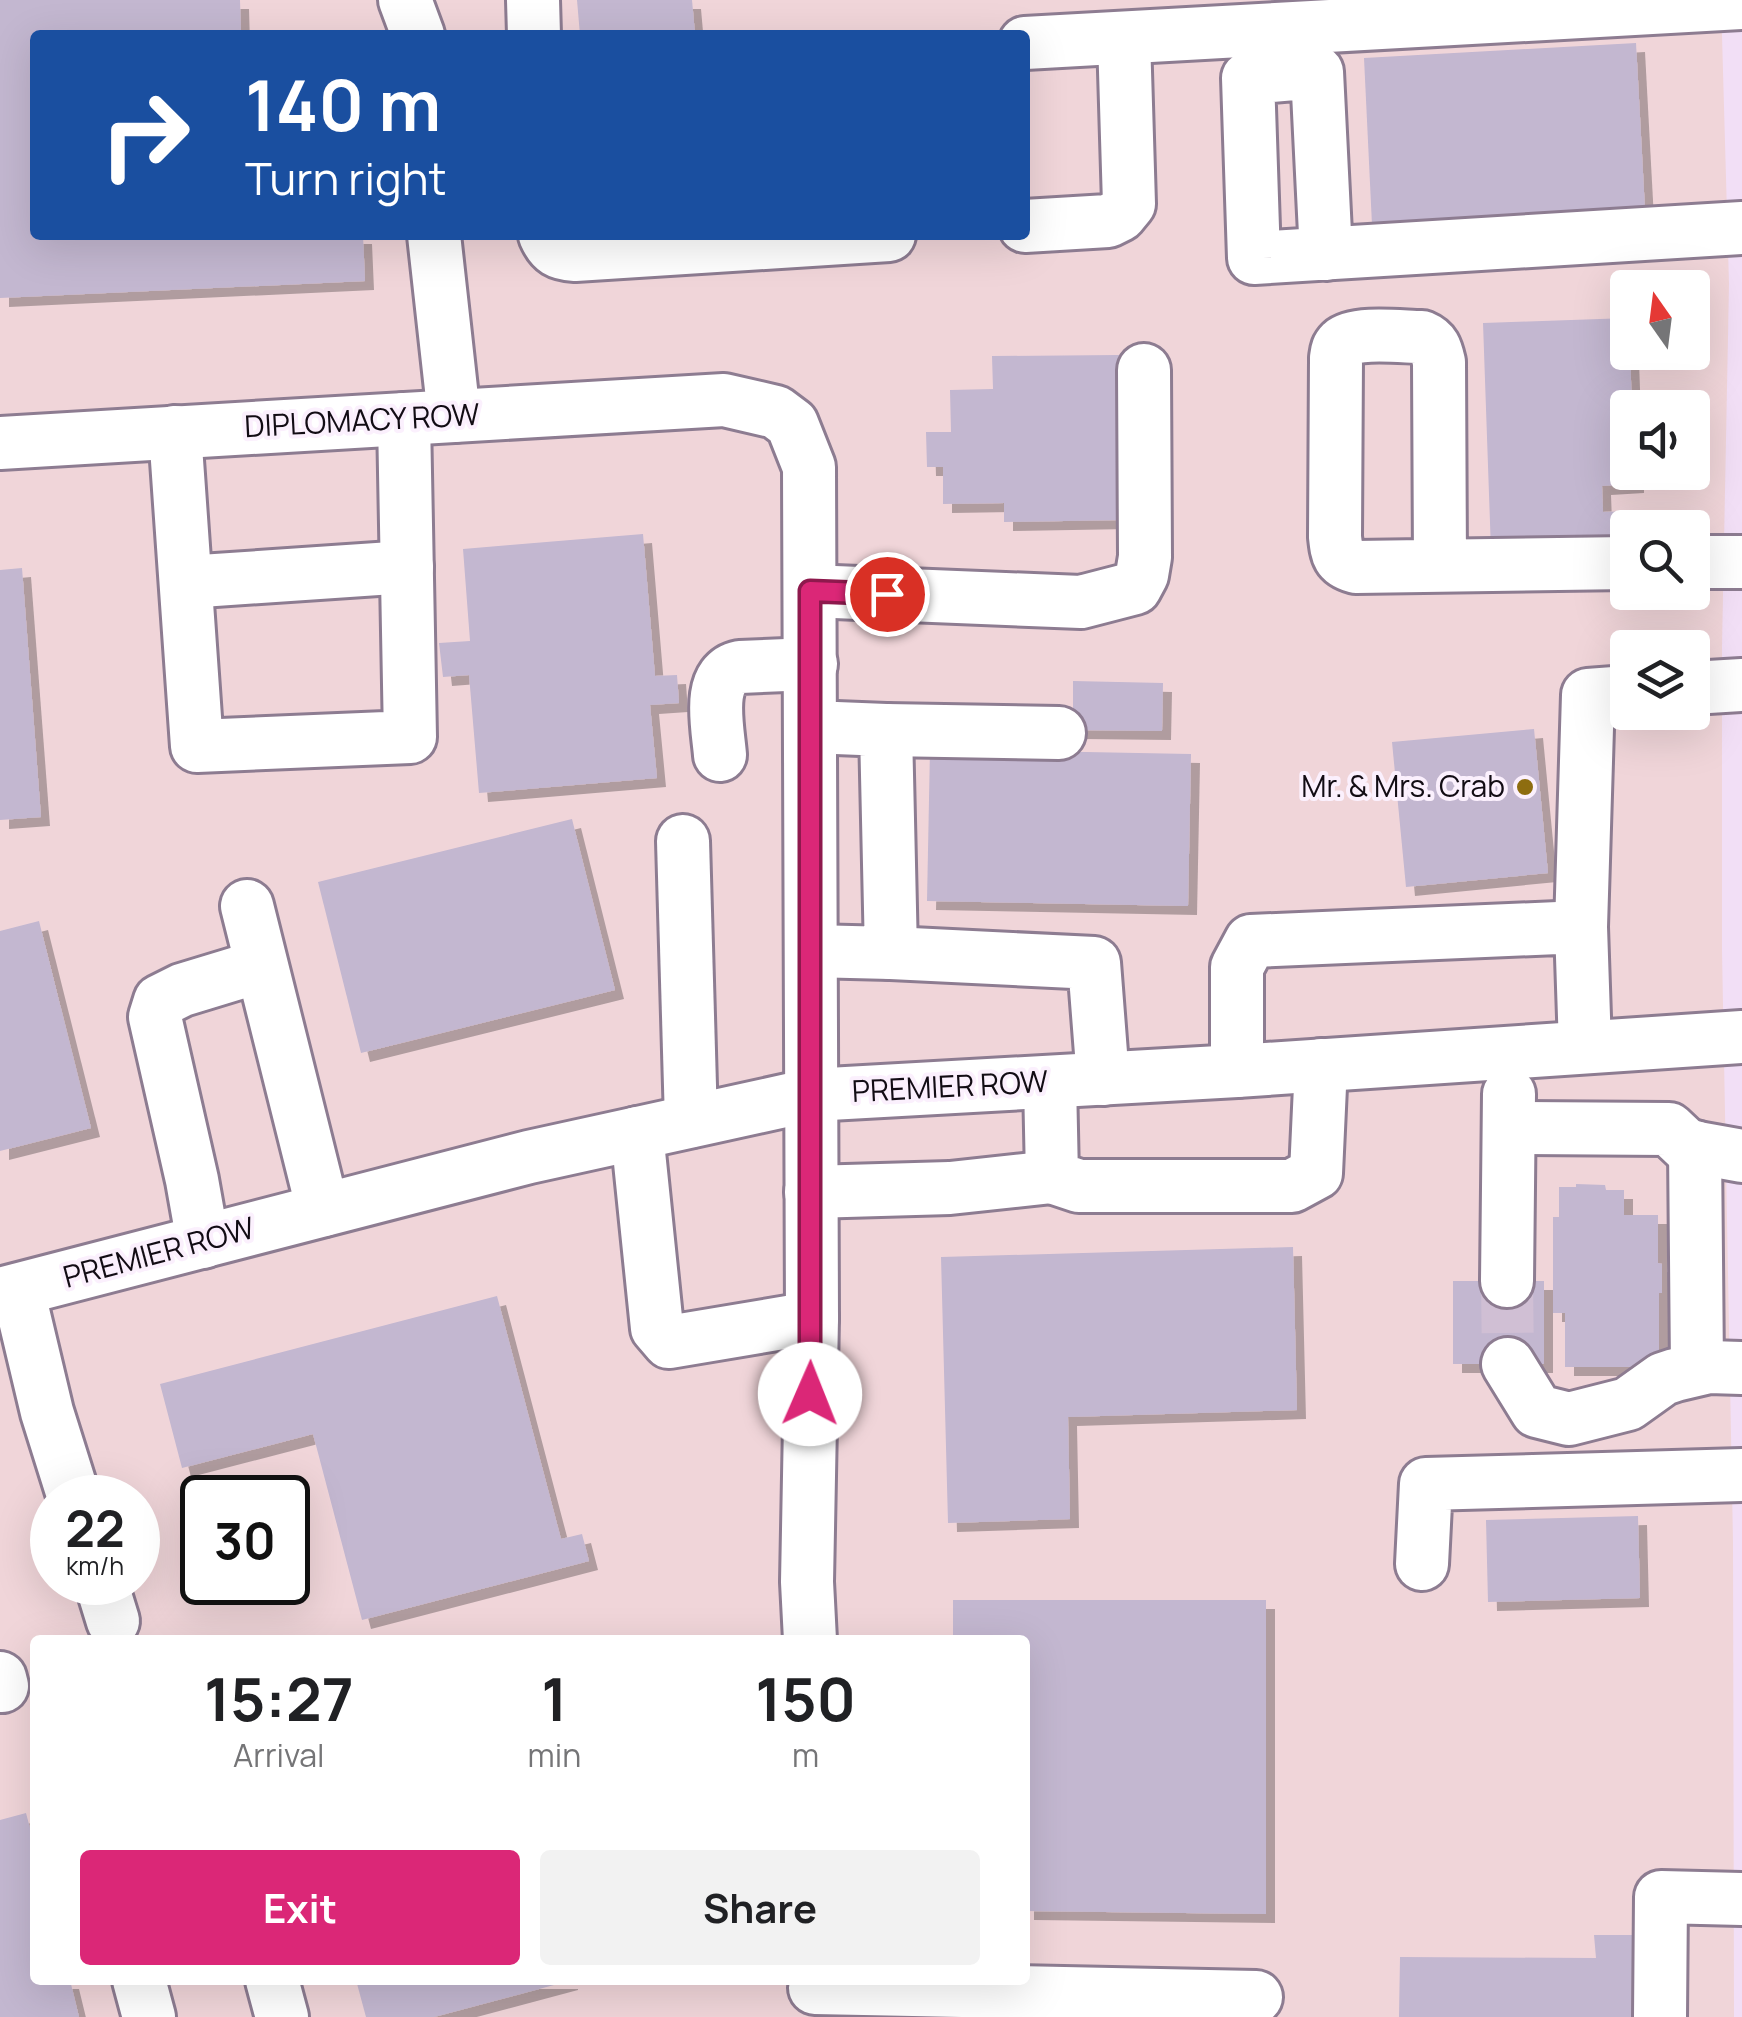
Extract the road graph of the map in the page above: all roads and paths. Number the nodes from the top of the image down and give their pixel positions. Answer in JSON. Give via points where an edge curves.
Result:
{"nodes":[{"id":1,"x":405,"y":0,"type":"edge"},
{"id":2,"x":533,"y":0,"type":"edge"},
{"id":3,"x":1742,"y":3,"type":"edge"},
{"id":4,"x":1594,"y":5,"type":"edge"},
{"id":5,"x":1519,"y":8,"type":"edge"},
{"id":6,"x":416,"y":30,"type":"edge"},
{"id":7,"x":534,"y":30,"type":"edge"},
{"id":8,"x":1124,"y":38,"type":"junction"},
{"id":9,"x":1030,"y":43,"type":"edge"},
{"id":10,"x":1030,"y":226,"type":"edge"},
{"id":11,"x":1742,"y":228,"type":"edge"},
{"id":12,"x":434,"y":240,"type":"edge"},
{"id":13,"x":547,"y":240,"type":"edge"},
{"id":14,"x":811,"y":240,"type":"edge"},
{"id":15,"x":1326,"y":254,"type":"dead end"},
{"id":16,"x":1144,"y":370,"type":"dead end"},
{"id":17,"x":429,"y":417,"type":"junction"},
{"id":18,"x":175,"y":432,"type":"junction"},
{"id":19,"x":0,"y":442,"type":"edge"},
{"id":20,"x":1710,"y":562,"type":"edge"},
{"id":21,"x":1742,"y":562,"type":"edge"},
{"id":22,"x":1610,"y":563,"type":"edge"},
{"id":23,"x":1440,"y":565,"type":"dead end"},
{"id":24,"x":407,"y":566,"type":"junction"},
{"id":25,"x":186,"y":582,"type":"junction"},
{"id":26,"x":810,"y":591,"type":"junction"},
{"id":27,"x":811,"y":664,"type":"junction"},
{"id":28,"x":1742,"y":685,"type":"edge"},
{"id":29,"x":1710,"y":687,"type":"edge"},
{"id":30,"x":1610,"y":693,"type":"edge"},
{"id":31,"x":811,"y":727,"type":"junction"},
{"id":32,"x":886,"y":730,"type":"junction"},
{"id":33,"x":1059,"y":733,"type":"dead end"},
{"id":34,"x":720,"y":755,"type":"dead end"},
{"id":35,"x":683,"y":840,"type":"dead end"},
{"id":36,"x":246,"y":906,"type":"dead end"},
{"id":37,"x":1581,"y":927,"type":"junction"},
{"id":38,"x":811,"y":951,"type":"junction"},
{"id":39,"x":891,"y":953,"type":"junction"},
{"id":40,"x":262,"y":966,"type":"junction"},
{"id":41,"x":1742,"y":1036,"type":"edge"},
{"id":42,"x":1585,"y":1047,"type":"junction"},
{"id":43,"x":1510,"y":1052,"type":"junction"},
{"id":44,"x":1321,"y":1065,"type":"junction"},
{"id":45,"x":1237,"y":1071,"type":"junction"},
{"id":46,"x":1103,"y":1079,"type":"junction"},
{"id":47,"x":1050,"y":1082,"type":"junction"},
{"id":48,"x":811,"y":1096,"type":"junction"},
{"id":49,"x":691,"y":1122,"type":"junction"},
{"id":50,"x":1508,"y":1128,"type":"junction"},
{"id":51,"x":637,"y":1134,"type":"junction"},
{"id":52,"x":1718,"y":1151,"type":"edge"},
{"id":53,"x":1052,"y":1177,"type":"junction"},
{"id":54,"x":811,"y":1192,"type":"junction"},
{"id":55,"x":323,"y":1210,"type":"junction"},
{"id":56,"x":203,"y":1242,"type":"junction"},
{"id":57,"x":1507,"y":1282,"type":"tunnel mouth"},
{"id":58,"x":9,"y":1292,"type":"edge"},
{"id":59,"x":812,"y":1318,"type":"junction"},
{"id":60,"x":1508,"y":1364,"type":"tunnel mouth"},
{"id":61,"x":1719,"y":1369,"type":"edge"},
{"id":62,"x":67,"y":1475,"type":"edge"},
{"id":63,"x":1742,"y":1475,"type":"edge"},
{"id":64,"x":1422,"y":1564,"type":"dead end"},
{"id":65,"x":810,"y":1635,"type":"edge"},
{"id":66,"x":1742,"y":1898,"type":"edge"},
{"id":67,"x":140,"y":1985,"type":"edge"},
{"id":68,"x":273,"y":1985,"type":"edge"},
{"id":69,"x":816,"y":1995,"type":"edge"},
{"id":70,"x":1256,"y":1997,"type":"dead end"},
{"id":71,"x":149,"y":2017,"type":"edge"},
{"id":72,"x":282,"y":2017,"type":"edge"},
{"id":73,"x":1660,"y":2017,"type":"edge"}],
"edges":[{"from":1,"to":6,"type":"street"},
{"from":2,"to":7,"type":"street"},
{"from":3,"to":4,"type":"street"},
{"from":4,"to":5,"type":"street"},
{"from":5,"to":8,"type":"street"},
{"from":8,"to":9,"type":"street"},
{"from":8,"to":10,"type":"street","via":[[1129,204],[1108,221]]},
{"from":11,"to":15,"type":"street"},
{"from":12,"to":17,"type":"street"},
{"from":13,"to":14,"type":"street","via":[[560,254],[576,255]]},
{"from":16,"to":26,"type":"street","via":[[1145,556],[1135,588],[1080,602]]},
{"from":17,"to":18,"type":"street","name":"DIPLOMACY ROW"},
{"from":17,"to":24,"type":"street"},
{"from":17,"to":26,"type":"street","name":"DIPLOMACY ROW","via":[[724,400],[776,412],[792,424],[809,468]]},
{"from":18,"to":19,"type":"street","name":"DIPLOMACY ROW"},
{"from":18,"to":25,"type":"street"},
{"from":20,"to":21,"type":"street"},
{"from":22,"to":23,"type":"street"},
{"from":24,"to":25,"type":"street"},
{"from":24,"to":25,"type":"street","via":[[410,737],[197,746]]},
{"from":26,"to":27,"type":"street","name":"DIPLOMACY ROW"},
{"from":27,"to":31,"type":"street","name":"DIPLOMACY ROW"},
{"from":27,"to":34,"type":"street","via":[[729,669],[720,678]]},
{"from":28,"to":29,"type":"street"},
{"from":30,"to":37,"type":"street","via":[[1588,695]]},
{"from":31,"to":32,"type":"street"},
{"from":31,"to":38,"type":"street","name":"DIPLOMACY ROW"},
{"from":32,"to":33,"type":"street"},
{"from":32,"to":39,"type":"street"},
{"from":35,"to":49,"type":"street"},
{"from":36,"to":40,"type":"street"},
{"from":37,"to":42,"type":"street"},
{"from":37,"to":45,"type":"street","via":[[1251,941],[1236,966]]},
{"from":38,"to":39,"type":"street"},
{"from":38,"to":48,"type":"street","name":"DIPLOMACY ROW"},
{"from":39,"to":46,"type":"street","via":[[1094,963]]},
{"from":40,"to":55,"type":"street"},
{"from":40,"to":56,"type":"street","via":[[182,990],[160,1001],[155,1017]]},
{"from":41,"to":42,"type":"street","name":"PREMIER ROW"},
{"from":42,"to":43,"type":"street","name":"PREMIER ROW"},
{"from":43,"to":44,"type":"street","name":"PREMIER ROW"},
{"from":43,"to":50,"type":"street"},
{"from":44,"to":45,"type":"street","name":"PREMIER ROW"},
{"from":44,"to":53,"type":"street","via":[[1316,1173],[1292,1186],[1079,1186]]},
{"from":45,"to":46,"type":"street","name":"PREMIER ROW"},
{"from":46,"to":47,"type":"street","name":"PREMIER ROW"},
{"from":47,"to":48,"type":"street","name":"PREMIER ROW"},
{"from":47,"to":53,"type":"street"},
{"from":48,"to":49,"type":"street","name":"PREMIER ROW"},
{"from":48,"to":54,"type":"street","name":"DIPLOMACY ROW"},
{"from":49,"to":51,"type":"street","name":"PREMIER ROW"},
{"from":50,"to":52,"type":"street","via":[[1669,1129],[1687,1146]]},
{"from":50,"to":57,"type":"street"},
{"from":51,"to":55,"type":"street","name":"PREMIER ROW"},
{"from":51,"to":59,"type":"street","via":[[656,1328],[669,1342]]},
{"from":52,"to":61,"type":"street"},
{"from":53,"to":54,"type":"street"},
{"from":54,"to":59,"type":"street","name":"DIPLOMACY ROW"},
{"from":55,"to":56,"type":"street","name":"PREMIER ROW"},
{"from":56,"to":58,"type":"street","name":"PREMIER ROW"},
{"from":58,"to":62,"type":"street"},
{"from":59,"to":65,"type":"street","name":"DIPLOMACY ROW"},
{"from":60,"to":61,"type":"street","via":[[1537,1411],[1569,1420],[1628,1404],[1663,1378]]},
{"from":63,"to":64,"type":"street","via":[[1426,1484]]},
{"from":66,"to":73,"type":"street","via":[[1661,1897]]},
{"from":67,"to":71,"type":"street"},
{"from":68,"to":72,"type":"street"},
{"from":69,"to":70,"type":"street"}]}
